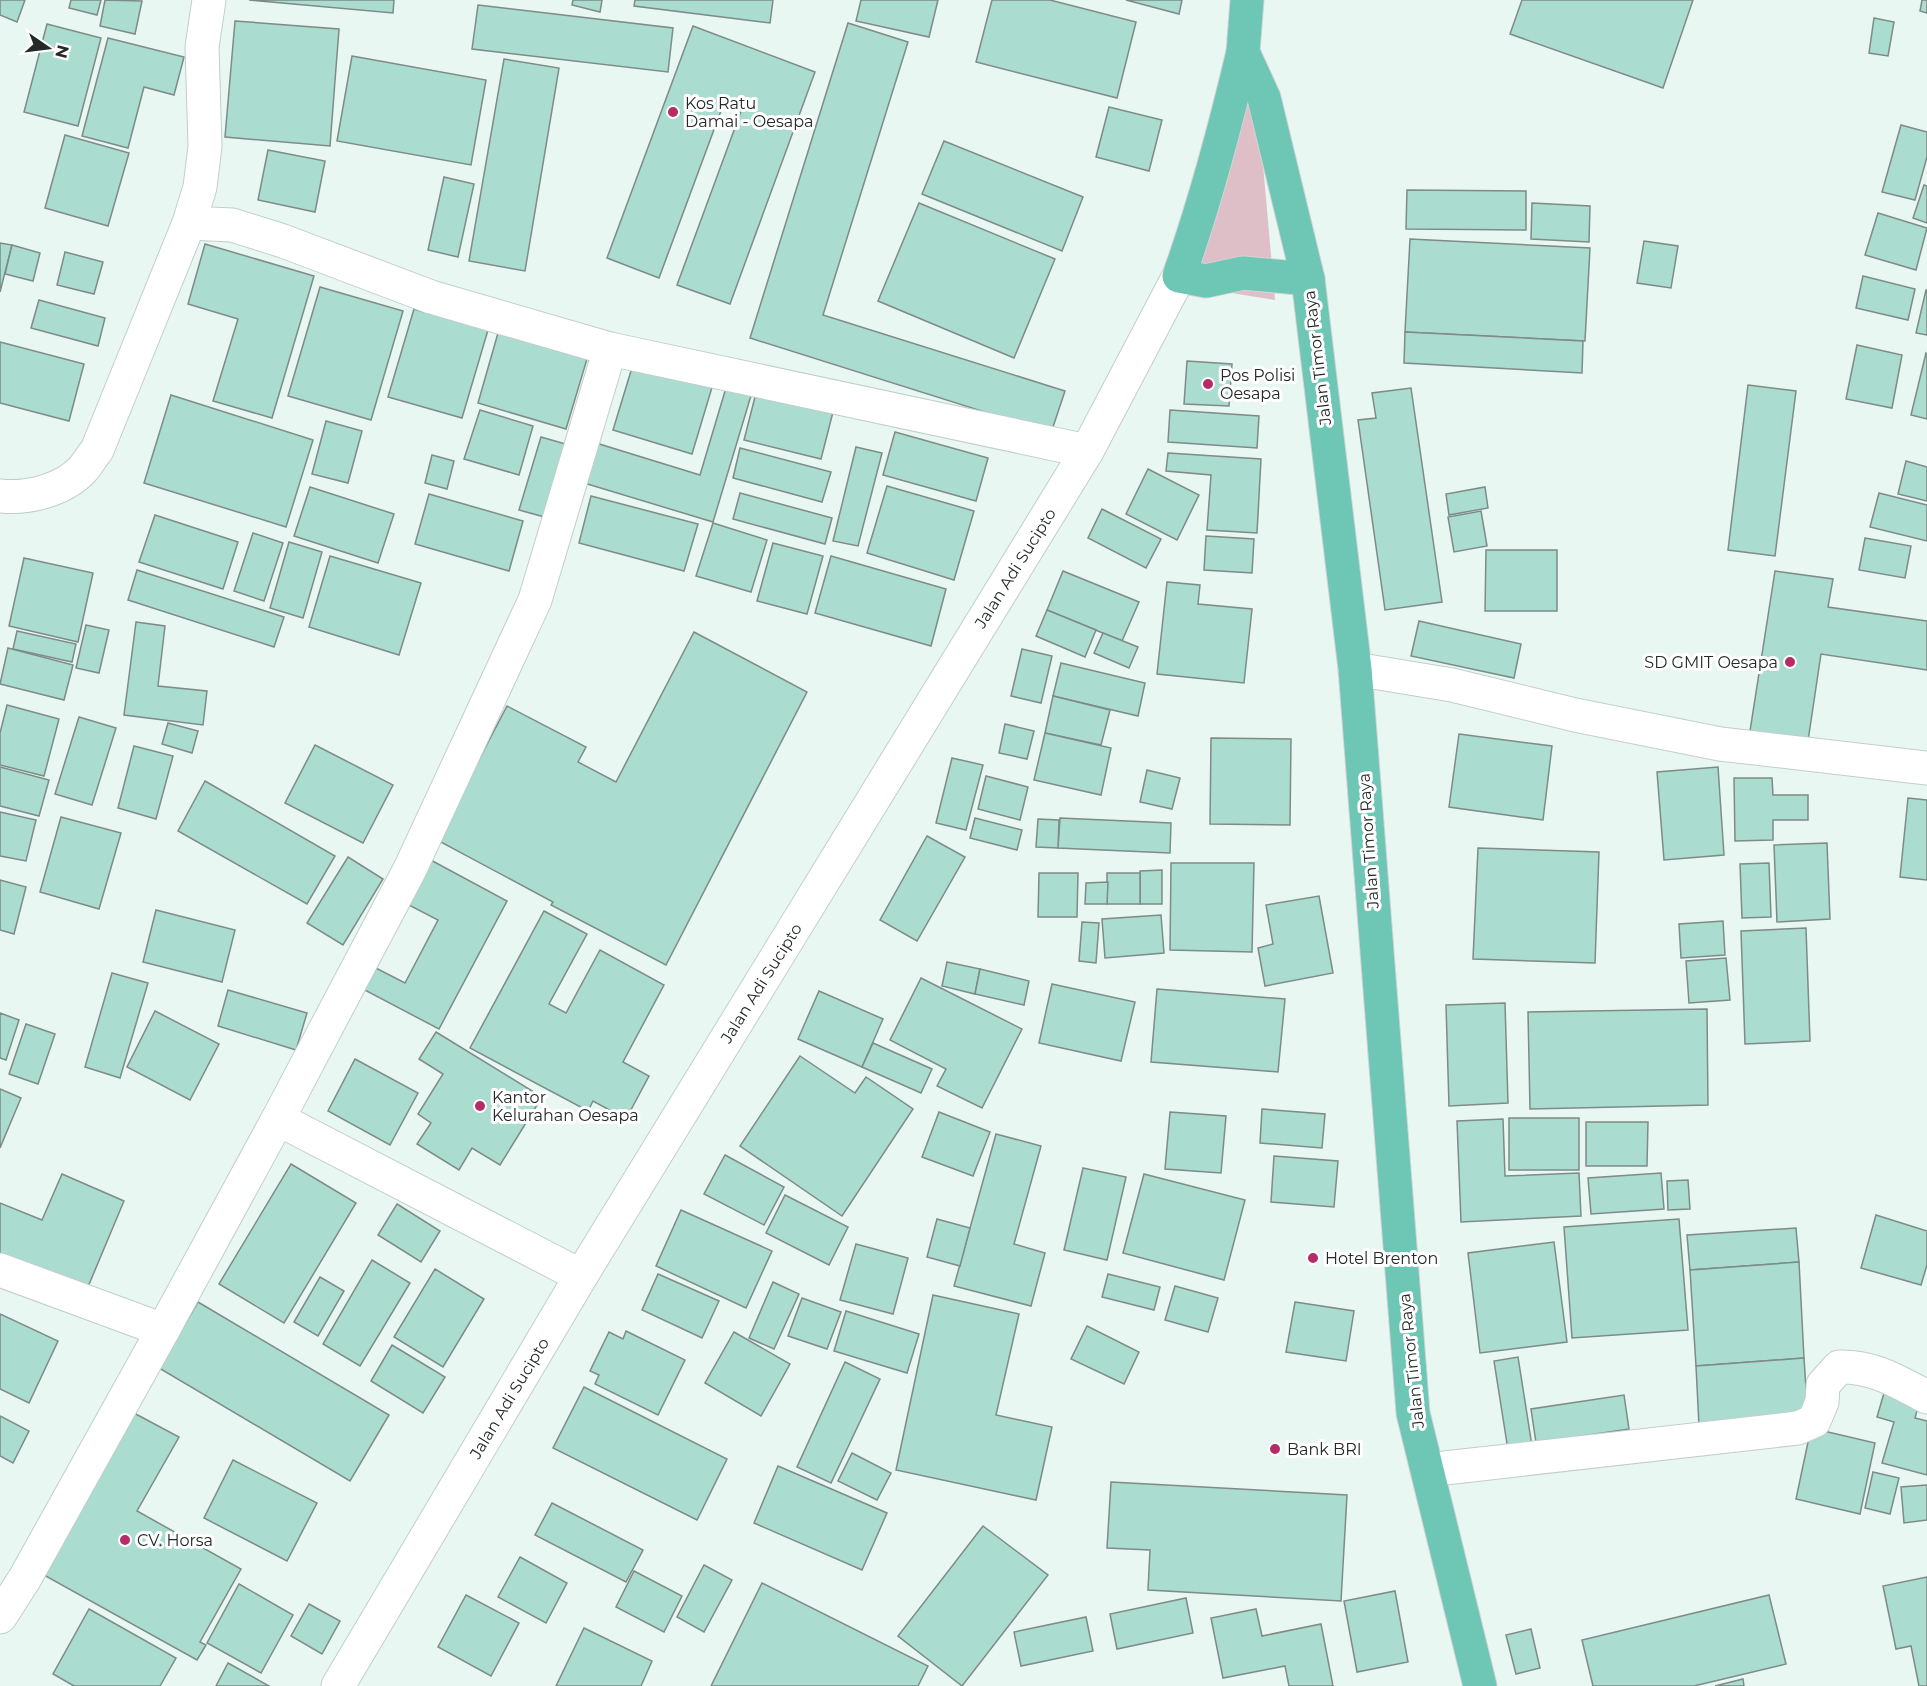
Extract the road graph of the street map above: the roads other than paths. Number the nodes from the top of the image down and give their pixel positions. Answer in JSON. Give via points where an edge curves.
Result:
{"nodes":[{"id":1,"x":209,"y":0,"type":"edge"},
{"id":2,"x":1247,"y":0,"type":"edge"},
{"id":3,"x":1243,"y":52,"type":"junction"},
{"id":4,"x":189,"y":223,"type":"junction"},
{"id":5,"x":1179,"y":276,"type":"junction"},
{"id":6,"x":1308,"y":279,"type":"junction"},
{"id":7,"x":610,"y":349,"type":"junction"},
{"id":8,"x":1087,"y":451,"type":"junction"},
{"id":9,"x":0,"y":496,"type":"edge"},
{"id":10,"x":1354,"y":669,"type":"junction"},
{"id":11,"x":1927,"y":768,"type":"edge"},
{"id":12,"x":278,"y":1119,"type":"junction"},
{"id":13,"x":0,"y":1270,"type":"edge"},
{"id":14,"x":582,"y":1276,"type":"junction"},
{"id":15,"x":163,"y":1330,"type":"junction"},
{"id":16,"x":1927,"y":1397,"type":"edge"},
{"id":17,"x":1427,"y":1470,"type":"junction"},
{"id":18,"x":0,"y":1617,"type":"edge"},
{"id":19,"x":338,"y":1686,"type":"edge"},
{"id":20,"x":1480,"y":1686,"type":"edge"}],
"edges":[{"from":1,"to":4,"type":"street","via":[[202,47],[205,146],[200,187]]},
{"from":2,"to":3,"type":"highway","name":"Jalan Timor Raya"},
{"from":3,"to":5,"type":"highway","via":[[1199,219]]},
{"from":3,"to":6,"type":"highway","name":"Jalan Timor Raya","via":[[1264,98]]},
{"from":4,"to":7,"type":"street","via":[[232,225],[431,297]]},
{"from":4,"to":9,"type":"street","via":[[97,450],[81,471],[57,488],[15,498]]},
{"from":5,"to":6,"type":"highway","via":[[1206,281],[1243,273]]},
{"from":5,"to":8,"type":"street","name":"Jalan Adi Sucipto"},
{"from":6,"to":10,"type":"highway","name":"Jalan Timor Raya"},
{"from":7,"to":8,"type":"street"},
{"from":7,"to":12,"type":"street","via":[[535,600],[410,869]]},
{"from":8,"to":14,"type":"street","name":"Jalan Adi Sucipto"},
{"from":10,"to":11,"type":"street","via":[[1452,686],[1720,744]]},
{"from":10,"to":17,"type":"highway","name":"Jalan Timor Raya","via":[[1413,1413]]},
{"from":12,"to":14,"type":"street"},
{"from":12,"to":15,"type":"street"},
{"from":13,"to":15,"type":"street"},
{"from":14,"to":19,"type":"street","name":"Jalan Adi Sucipto"},
{"from":15,"to":18,"type":"street"},
{"from":16,"to":17,"type":"street","via":[[1878,1372],[1839,1367],[1823,1385],[1822,1402],[1814,1421],[1798,1428]]},
{"from":17,"to":20,"type":"highway","name":"Jalan Timor Raya"}]}
